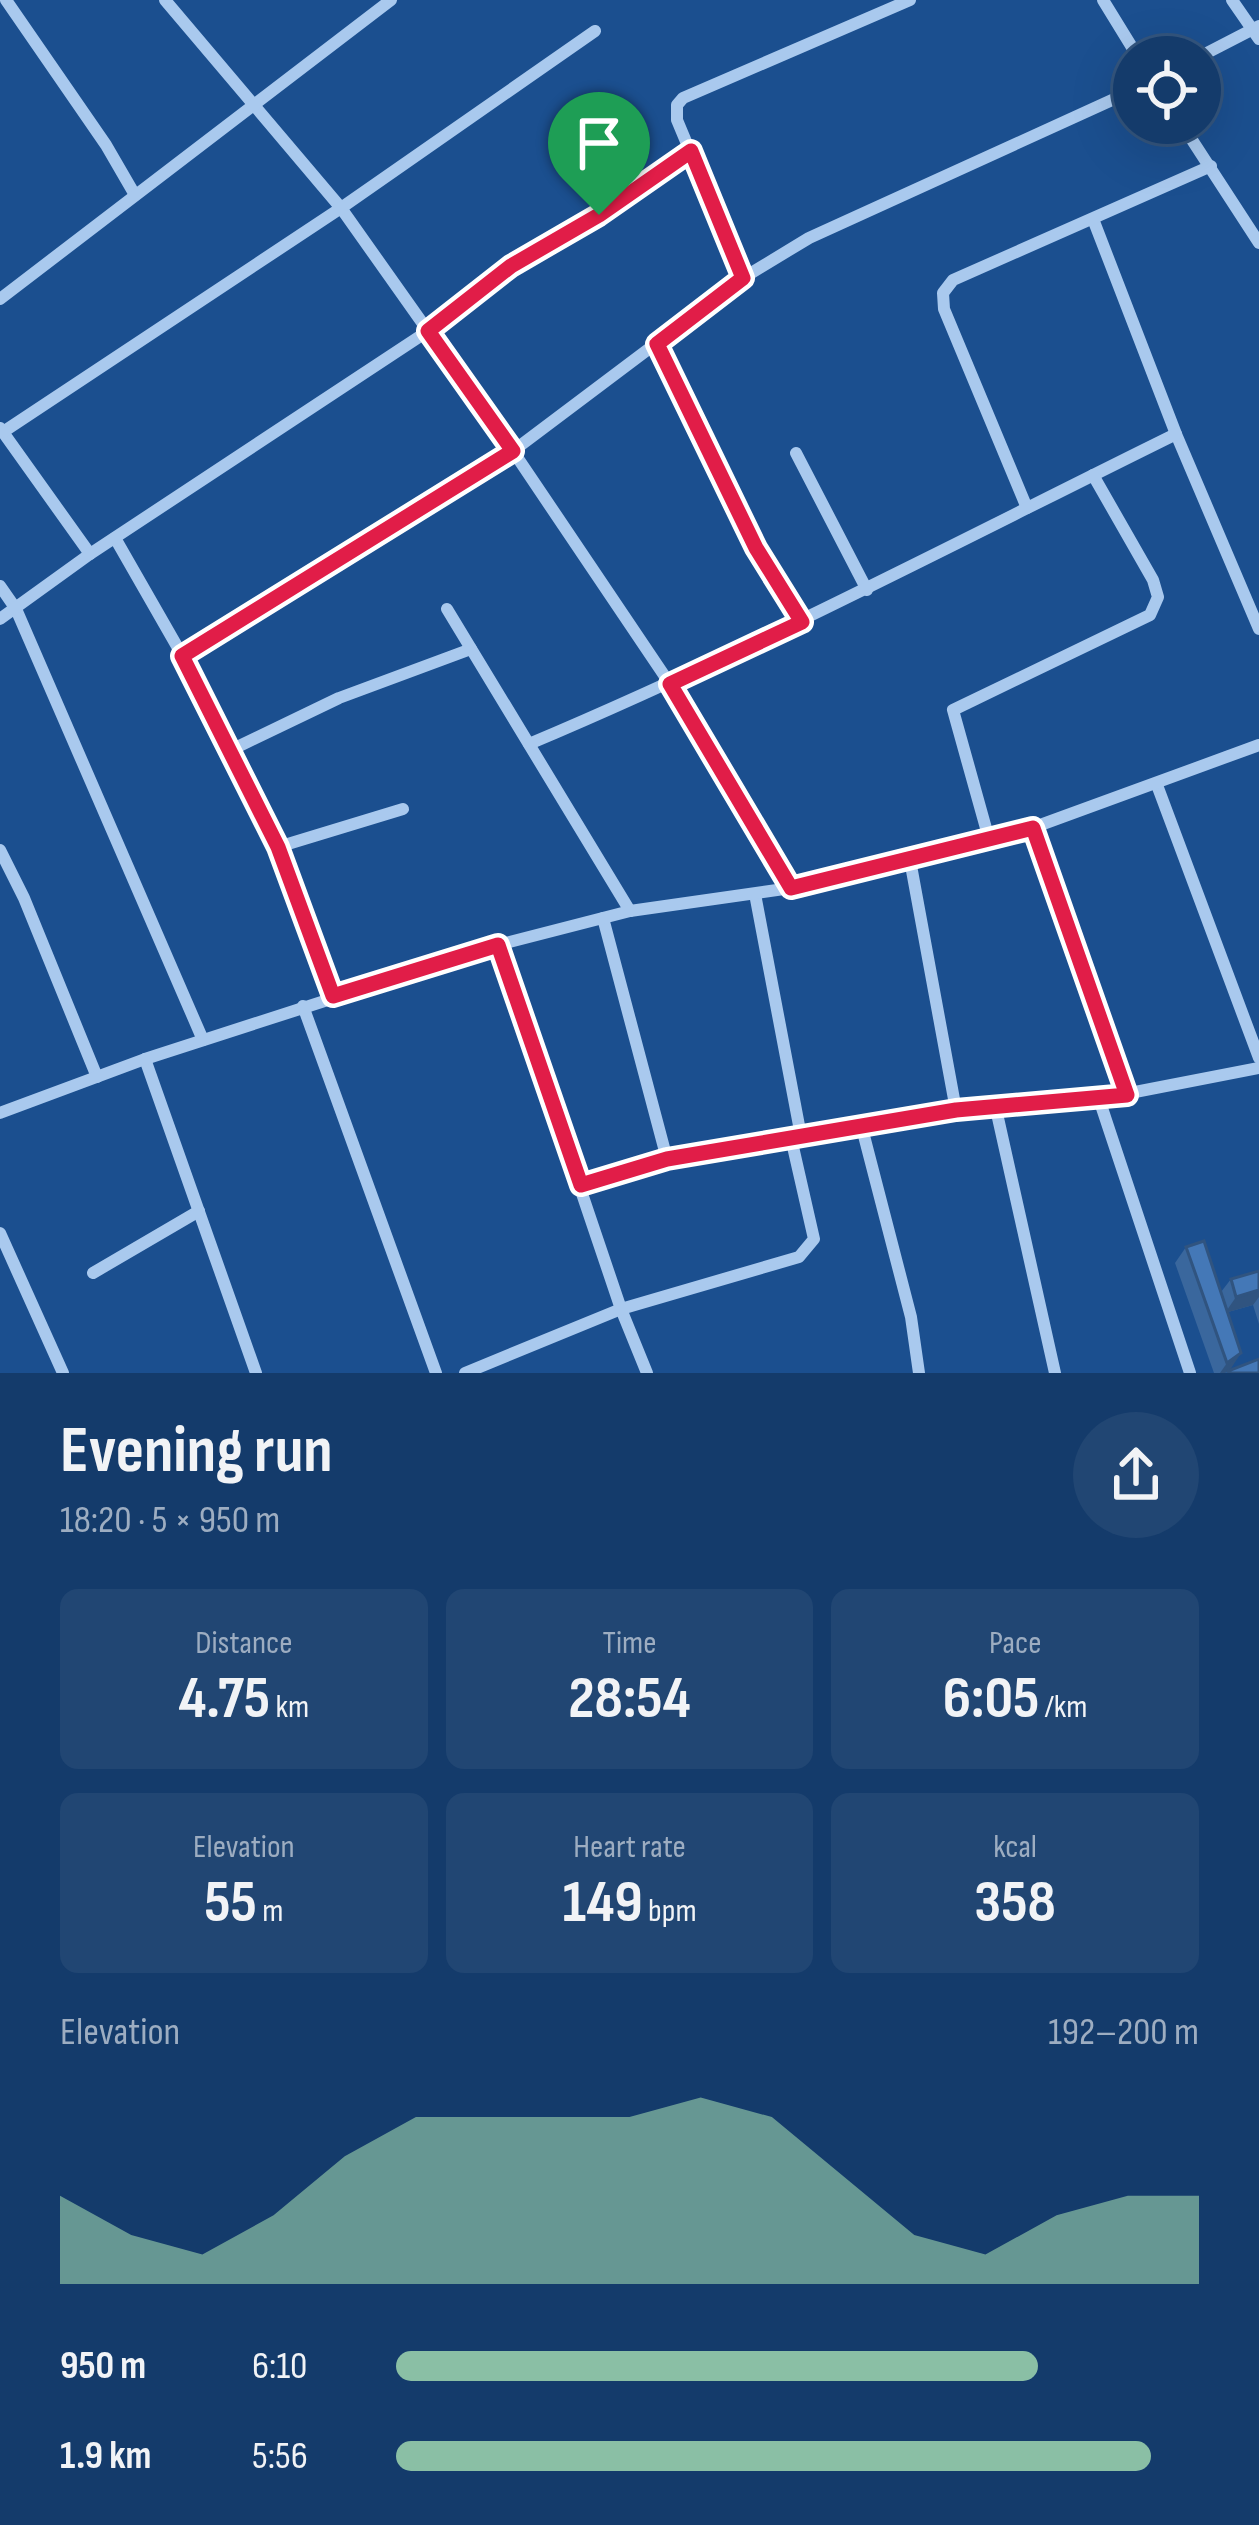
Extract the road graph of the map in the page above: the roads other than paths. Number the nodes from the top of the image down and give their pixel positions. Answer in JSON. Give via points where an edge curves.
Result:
{"nodes":[{"id":1,"x":6,"y":0,"type":"edge"},
{"id":2,"x":165,"y":0,"type":"edge"},
{"id":3,"x":391,"y":0,"type":"edge"},
{"id":4,"x":910,"y":0,"type":"edge"},
{"id":5,"x":1102,"y":0,"type":"edge"},
{"id":6,"x":1232,"y":0,"type":"edge"},
{"id":7,"x":372,"y":5,"type":"edge"},
{"id":8,"x":595,"y":31,"type":"dead end"},
{"id":9,"x":1257,"y":32,"type":"edge"},
{"id":10,"x":1125,"y":36,"type":"edge"},
{"id":11,"x":1221,"y":48,"type":"edge"},
{"id":12,"x":1113,"y":100,"type":"edge"},
{"id":13,"x":254,"y":103,"type":"junction"},
{"id":14,"x":1196,"y":144,"type":"edge"},
{"id":15,"x":691,"y":151,"type":"junction"},
{"id":16,"x":1211,"y":166,"type":"junction"},
{"id":17,"x":135,"y":195,"type":"junction"},
{"id":18,"x":341,"y":208,"type":"junction"},
{"id":19,"x":1093,"y":219,"type":"junction"},
{"id":20,"x":1259,"y":243,"type":"edge"},
{"id":21,"x":743,"y":278,"type":"junction"},
{"id":22,"x":0,"y":299,"type":"edge"},
{"id":23,"x":428,"y":331,"type":"junction"},
{"id":24,"x":657,"y":344,"type":"junction"},
{"id":25,"x":2,"y":430,"type":"edge"},
{"id":26,"x":1176,"y":434,"type":"junction"},
{"id":27,"x":513,"y":451,"type":"junction"},
{"id":28,"x":796,"y":453,"type":"dead end"},
{"id":29,"x":1093,"y":475,"type":"junction"},
{"id":30,"x":1027,"y":508,"type":"junction"},
{"id":31,"x":116,"y":538,"type":"junction"},
{"id":32,"x":90,"y":554,"type":"junction"},
{"id":33,"x":0,"y":586,"type":"edge"},
{"id":34,"x":867,"y":590,"type":"junction"},
{"id":35,"x":16,"y":608,"type":"junction"},
{"id":36,"x":447,"y":609,"type":"dead end"},
{"id":37,"x":0,"y":619,"type":"edge"},
{"id":38,"x":802,"y":622,"type":"junction"},
{"id":39,"x":1259,"y":629,"type":"edge"},
{"id":40,"x":471,"y":649,"type":"junction"},
{"id":41,"x":182,"y":656,"type":"junction"},
{"id":42,"x":670,"y":684,"type":"junction"},
{"id":43,"x":529,"y":744,"type":"junction"},
{"id":44,"x":1259,"y":745,"type":"edge"},
{"id":45,"x":231,"y":750,"type":"junction"},
{"id":46,"x":1157,"y":785,"type":"junction"},
{"id":47,"x":403,"y":809,"type":"dead end"},
{"id":48,"x":1033,"y":828,"type":"junction"},
{"id":49,"x":989,"y":839,"type":"junction"},
{"id":50,"x":278,"y":847,"type":"junction"},
{"id":51,"x":0,"y":850,"type":"edge"},
{"id":52,"x":910,"y":860,"type":"junction"},
{"id":53,"x":791,"y":888,"type":"junction"},
{"id":54,"x":754,"y":894,"type":"junction"},
{"id":55,"x":630,"y":911,"type":"junction"},
{"id":56,"x":603,"y":918,"type":"junction"},
{"id":57,"x":498,"y":945,"type":"junction"},
{"id":58,"x":333,"y":996,"type":"junction"},
{"id":59,"x":303,"y":1006,"type":"junction"},
{"id":60,"x":203,"y":1040,"type":"junction"},
{"id":61,"x":1259,"y":1058,"type":"edge"},
{"id":62,"x":146,"y":1059,"type":"junction"},
{"id":63,"x":1259,"y":1068,"type":"edge"},
{"id":64,"x":97,"y":1077,"type":"junction"},
{"id":65,"x":1127,"y":1095,"type":"junction"},
{"id":66,"x":1099,"y":1099,"type":"junction"},
{"id":67,"x":997,"y":1109,"type":"junction"},
{"id":68,"x":956,"y":1110,"type":"junction"},
{"id":69,"x":0,"y":1113,"type":"edge"},
{"id":70,"x":862,"y":1129,"type":"junction"},
{"id":71,"x":796,"y":1137,"type":"junction"},
{"id":72,"x":667,"y":1159,"type":"junction"},
{"id":73,"x":581,"y":1185,"type":"junction"},
{"id":74,"x":199,"y":1211,"type":"junction"},
{"id":75,"x":0,"y":1233,"type":"edge"},
{"id":76,"x":93,"y":1273,"type":"dead end"},
{"id":77,"x":621,"y":1309,"type":"junction"},
{"id":78,"x":63,"y":1373,"type":"edge"},
{"id":79,"x":256,"y":1373,"type":"edge"},
{"id":80,"x":436,"y":1373,"type":"edge"},
{"id":81,"x":465,"y":1373,"type":"edge"},
{"id":82,"x":647,"y":1373,"type":"edge"},
{"id":83,"x":919,"y":1373,"type":"edge"},
{"id":84,"x":1055,"y":1373,"type":"edge"},
{"id":85,"x":1190,"y":1373,"type":"edge"}],
"edges":[{"from":1,"to":17,"type":"street"},
{"from":2,"to":13,"type":"street"},
{"from":3,"to":7,"type":"street"},
{"from":4,"to":15,"type":"street","via":[[683,98],[677,120]]},
{"from":5,"to":10,"type":"street"},
{"from":6,"to":9,"type":"street"},
{"from":7,"to":13,"type":"street"},
{"from":8,"to":18,"type":"street"},
{"from":9,"to":11,"type":"street"},
{"from":12,"to":21,"type":"street","via":[[829,229]]},
{"from":13,"to":17,"type":"street"},
{"from":13,"to":18,"type":"street"},
{"from":14,"to":16,"type":"street"},
{"from":15,"to":21,"type":"street"},
{"from":15,"to":23,"type":"street","via":[[511,266]]},
{"from":16,"to":19,"type":"street"},
{"from":16,"to":20,"type":"street"},
{"from":17,"to":22,"type":"street"},
{"from":18,"to":23,"type":"street"},
{"from":18,"to":25,"type":"street"},
{"from":19,"to":26,"type":"street"},
{"from":19,"to":30,"type":"street","via":[[953,280],[943,293]]},
{"from":21,"to":24,"type":"street"},
{"from":23,"to":27,"type":"street"},
{"from":23,"to":31,"type":"street"},
{"from":24,"to":27,"type":"street"},
{"from":24,"to":38,"type":"street","via":[[756,548]]},
{"from":25,"to":32,"type":"street"},
{"from":26,"to":29,"type":"street"},
{"from":26,"to":39,"type":"street"},
{"from":27,"to":41,"type":"street"},
{"from":27,"to":42,"type":"street"},
{"from":28,"to":34,"type":"street"},
{"from":29,"to":30,"type":"street"},
{"from":29,"to":49,"type":"street","via":[[1158,597],[1150,615],[953,710]]},
{"from":30,"to":34,"type":"street"},
{"from":31,"to":32,"type":"street"},
{"from":31,"to":41,"type":"street"},
{"from":32,"to":35,"type":"street"},
{"from":33,"to":35,"type":"street"},
{"from":34,"to":38,"type":"street"},
{"from":35,"to":37,"type":"street"},
{"from":35,"to":60,"type":"street"},
{"from":36,"to":40,"type":"street"},
{"from":38,"to":42,"type":"street"},
{"from":40,"to":43,"type":"street"},
{"from":40,"to":45,"type":"street","via":[[339,698]]},
{"from":41,"to":45,"type":"street"},
{"from":42,"to":43,"type":"street"},
{"from":42,"to":53,"type":"street"},
{"from":43,"to":55,"type":"street"},
{"from":44,"to":46,"type":"street"},
{"from":45,"to":50,"type":"street"},
{"from":46,"to":48,"type":"street"},
{"from":46,"to":61,"type":"street"},
{"from":47,"to":50,"type":"street"},
{"from":48,"to":49,"type":"street"},
{"from":48,"to":65,"type":"street"},
{"from":49,"to":52,"type":"street"},
{"from":50,"to":58,"type":"street"},
{"from":51,"to":64,"type":"street"},
{"from":52,"to":53,"type":"street"},
{"from":52,"to":68,"type":"street"},
{"from":53,"to":54,"type":"street"},
{"from":54,"to":55,"type":"street"},
{"from":54,"to":71,"type":"street"},
{"from":55,"to":56,"type":"street"},
{"from":56,"to":57,"type":"street"},
{"from":56,"to":72,"type":"street"},
{"from":57,"to":58,"type":"street"},
{"from":57,"to":73,"type":"street"},
{"from":58,"to":59,"type":"street"},
{"from":59,"to":60,"type":"street"},
{"from":59,"to":80,"type":"street"},
{"from":60,"to":62,"type":"street"},
{"from":62,"to":64,"type":"street"},
{"from":62,"to":74,"type":"street"},
{"from":63,"to":65,"type":"street"},
{"from":64,"to":69,"type":"street"},
{"from":65,"to":66,"type":"street"},
{"from":66,"to":67,"type":"street"},
{"from":66,"to":85,"type":"street"},
{"from":67,"to":68,"type":"street"},
{"from":67,"to":84,"type":"street"},
{"from":68,"to":70,"type":"street"},
{"from":70,"to":71,"type":"street"},
{"from":70,"to":83,"type":"street"},
{"from":71,"to":72,"type":"street"},
{"from":71,"to":77,"type":"street","via":[[813,1223],[809,1249]]},
{"from":72,"to":73,"type":"street"},
{"from":73,"to":77,"type":"street"},
{"from":74,"to":76,"type":"street"},
{"from":74,"to":79,"type":"street"},
{"from":75,"to":78,"type":"street"},
{"from":77,"to":81,"type":"street"},
{"from":77,"to":82,"type":"street"}]}
